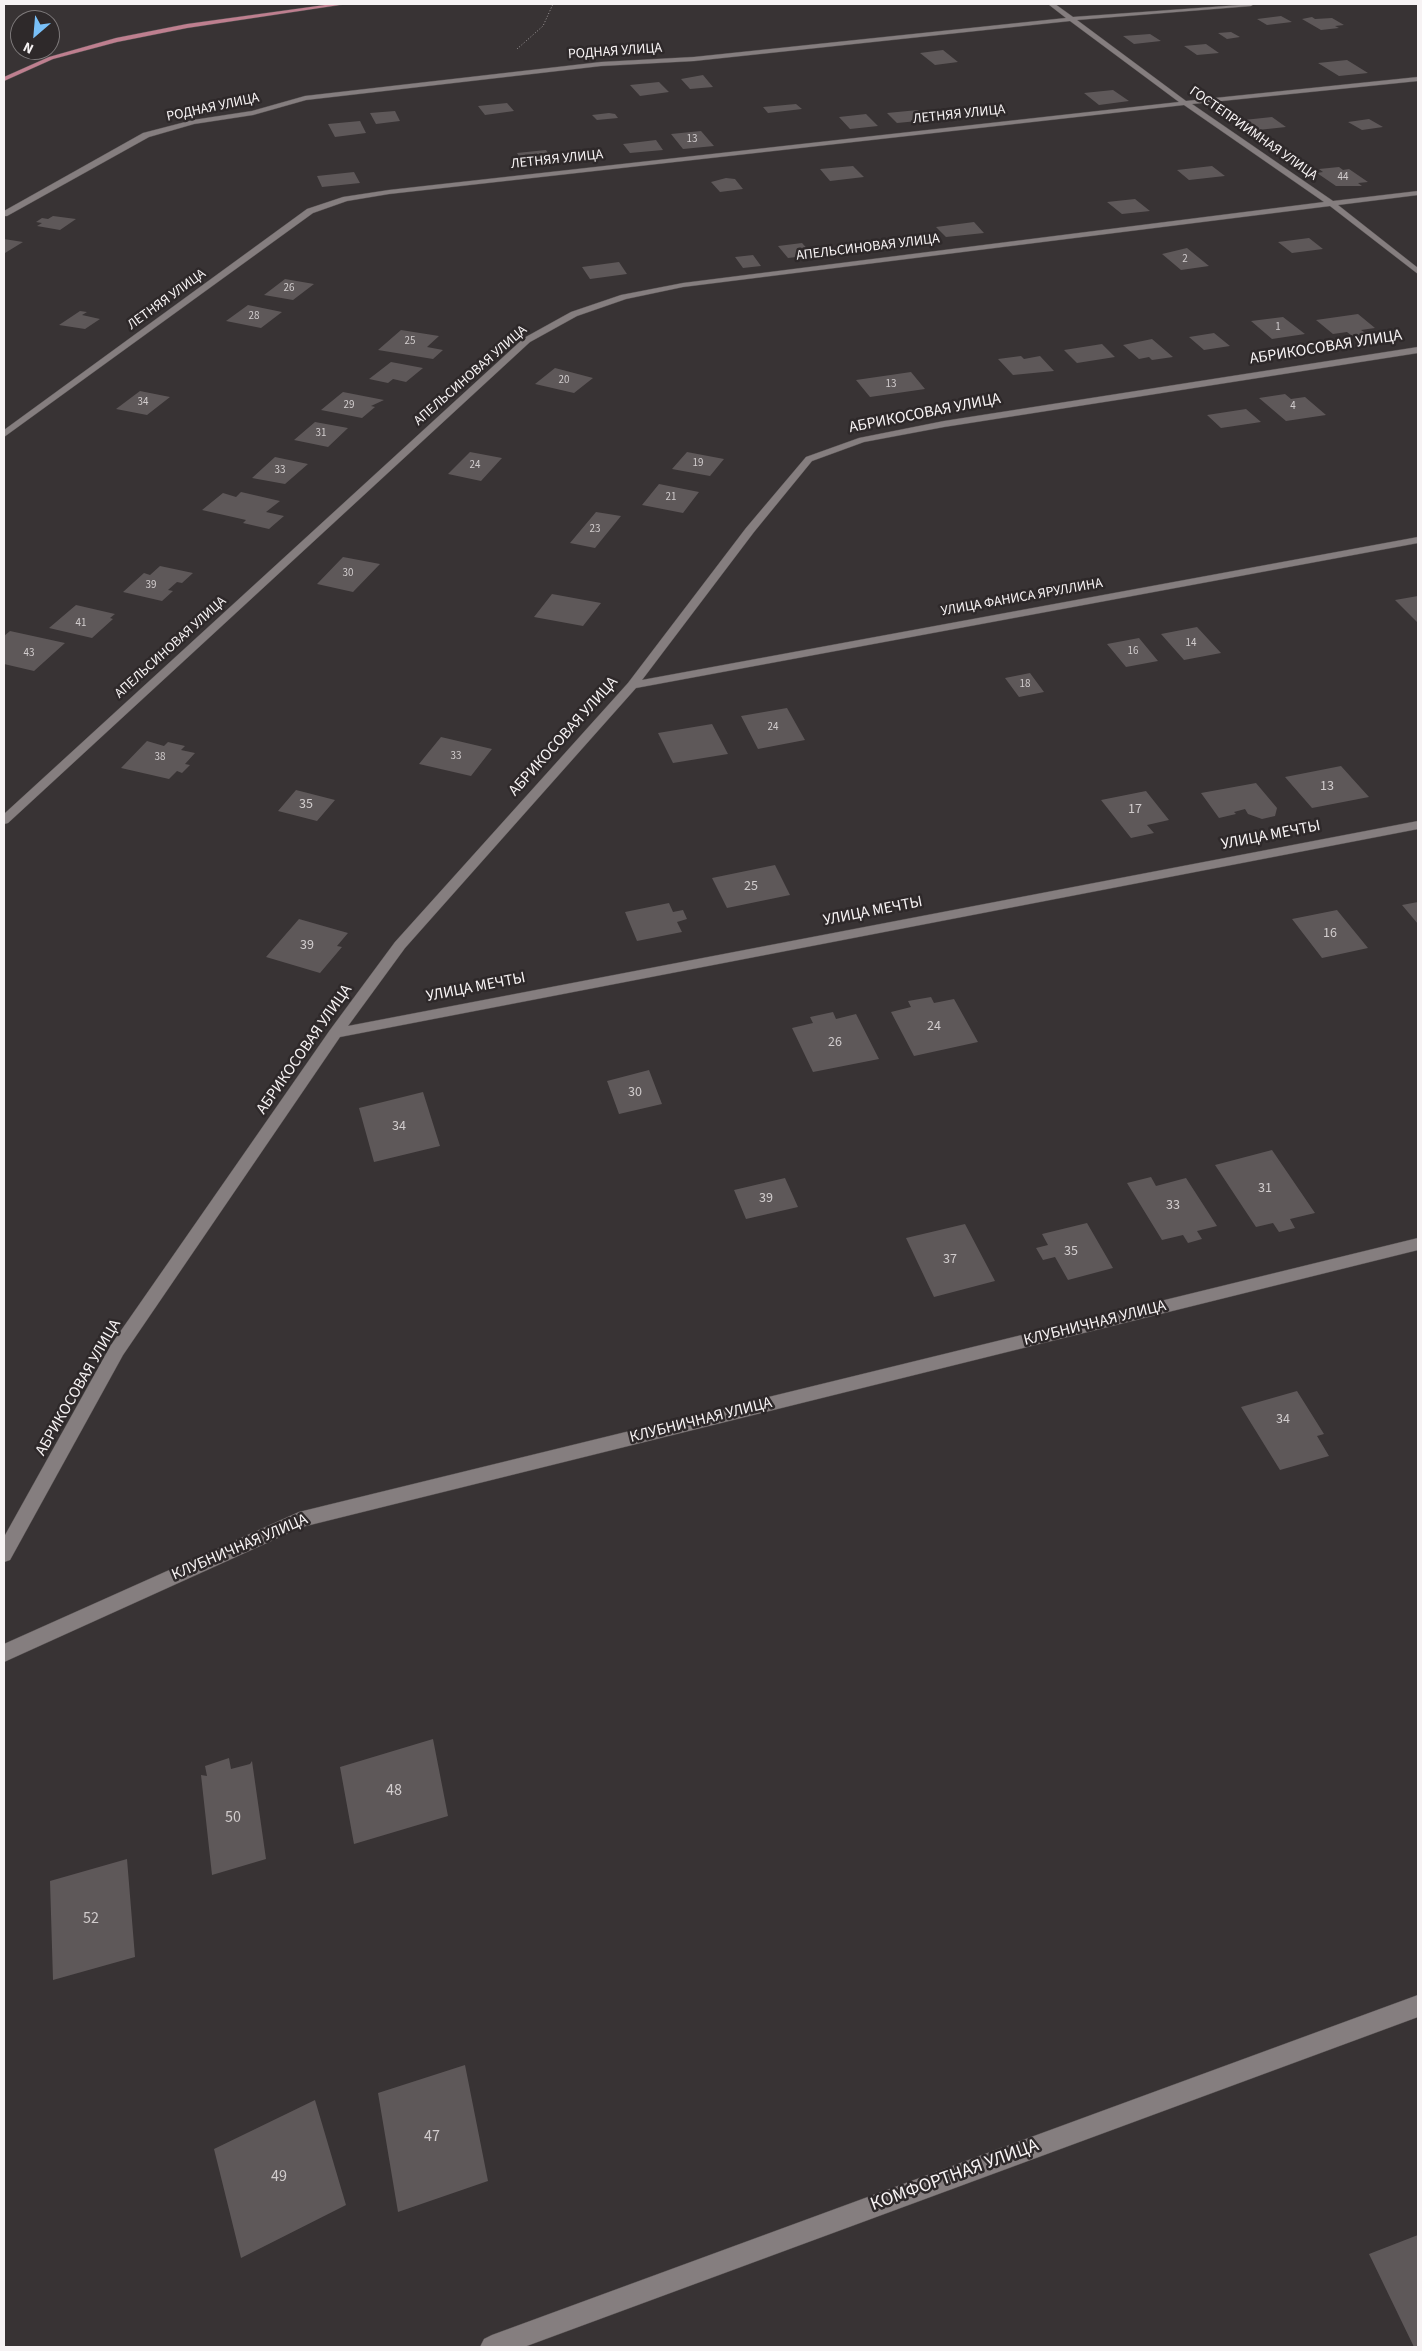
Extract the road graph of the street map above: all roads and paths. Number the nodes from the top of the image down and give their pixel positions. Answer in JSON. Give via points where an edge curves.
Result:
{"nodes":[{"id":1,"x":343,"y":4,"type":"edge"},
{"id":2,"x":553,"y":4,"type":"edge"},
{"id":3,"x":1051,"y":4,"type":"edge"},
{"id":4,"x":1251,"y":4,"type":"edge"},
{"id":5,"x":1072,"y":19,"type":"junction"},
{"id":6,"x":514,"y":51,"type":"dead end"},
{"id":7,"x":4,"y":79,"type":"edge"},
{"id":8,"x":1418,"y":79,"type":"edge"},
{"id":9,"x":1185,"y":102,"type":"junction"},
{"id":10,"x":1418,"y":193,"type":"edge"},
{"id":11,"x":1330,"y":203,"type":"junction"},
{"id":12,"x":4,"y":214,"type":"edge"},
{"id":13,"x":1418,"y":272,"type":"edge"},
{"id":14,"x":1418,"y":350,"type":"edge"},
{"id":15,"x":4,"y":434,"type":"edge"},
{"id":16,"x":1418,"y":540,"type":"edge"},
{"id":17,"x":632,"y":685,"type":"junction"},
{"id":18,"x":4,"y":820,"type":"edge"},
{"id":19,"x":1418,"y":826,"type":"edge"},
{"id":20,"x":335,"y":1033,"type":"junction"},
{"id":21,"x":1418,"y":1244,"type":"edge"},
{"id":22,"x":4,"y":1554,"type":"edge"},
{"id":23,"x":4,"y":1653,"type":"edge"},
{"id":24,"x":1418,"y":2006,"type":"edge"},
{"id":25,"x":492,"y":2347,"type":"edge"}],
"edges":[{"from":1,"to":7,"type":"main road","via":[[187,26],[116,40],[51,58]]},
{"from":2,"to":6,"type":"path","via":[[543,26]]},
{"from":3,"to":5,"type":"street","name":"ГОСТЕПРИИМНАЯ УЛИЦА"},
{"from":4,"to":5,"type":"street","name":"РОДНАЯ УЛИЦА"},
{"from":5,"to":9,"type":"street","name":"ГОСТЕПРИИМНАЯ УЛИЦА"},
{"from":5,"to":12,"type":"street","name":"РОДНАЯ УЛИЦА","via":[[694,59],[601,64],[305,98],[253,113],[193,122],[146,135]]},
{"from":8,"to":9,"type":"street","name":"ЛЕТНЯЯ УЛИЦА"},
{"from":9,"to":11,"type":"street","name":"ГОСТЕПРИИМНАЯ УЛИЦА"},
{"from":9,"to":15,"type":"street","name":"ЛЕТНЯЯ УЛИЦА","via":[[346,199],[310,211]]},
{"from":10,"to":11,"type":"street","name":"АПЕЛЬСИНОВАЯ УЛИЦА"},
{"from":11,"to":13,"type":"street","name":"ГОСТЕПРИИМНАЯ УЛИЦА"},
{"from":11,"to":18,"type":"street","name":"АПЕЛЬСИНОВАЯ УЛИЦА","via":[[683,285],[624,297],[574,314],[527,340]]},
{"from":14,"to":17,"type":"street","name":"АБРИКОСОВАЯ УЛИЦА","via":[[944,424],[862,440],[810,458],[750,530]]},
{"from":16,"to":17,"type":"street","name":"УЛИЦА ФАНИСА ЯРУЛЛИНА"},
{"from":17,"to":20,"type":"street","name":"АБРИКОСОВАЯ УЛИЦА","via":[[400,945]]},
{"from":19,"to":20,"type":"street","name":"УЛИЦА МЕЧТЫ"},
{"from":20,"to":22,"type":"street","name":"АБРИКОСОВАЯ УЛИЦА","via":[[117,1350]]},
{"from":21,"to":23,"type":"street","name":"КЛУБНИЧНАЯ УЛИЦА","via":[[299,1520]]},
{"from":24,"to":25,"type":"street","name":"КОМФОРТНАЯ УЛИЦА"}]}
